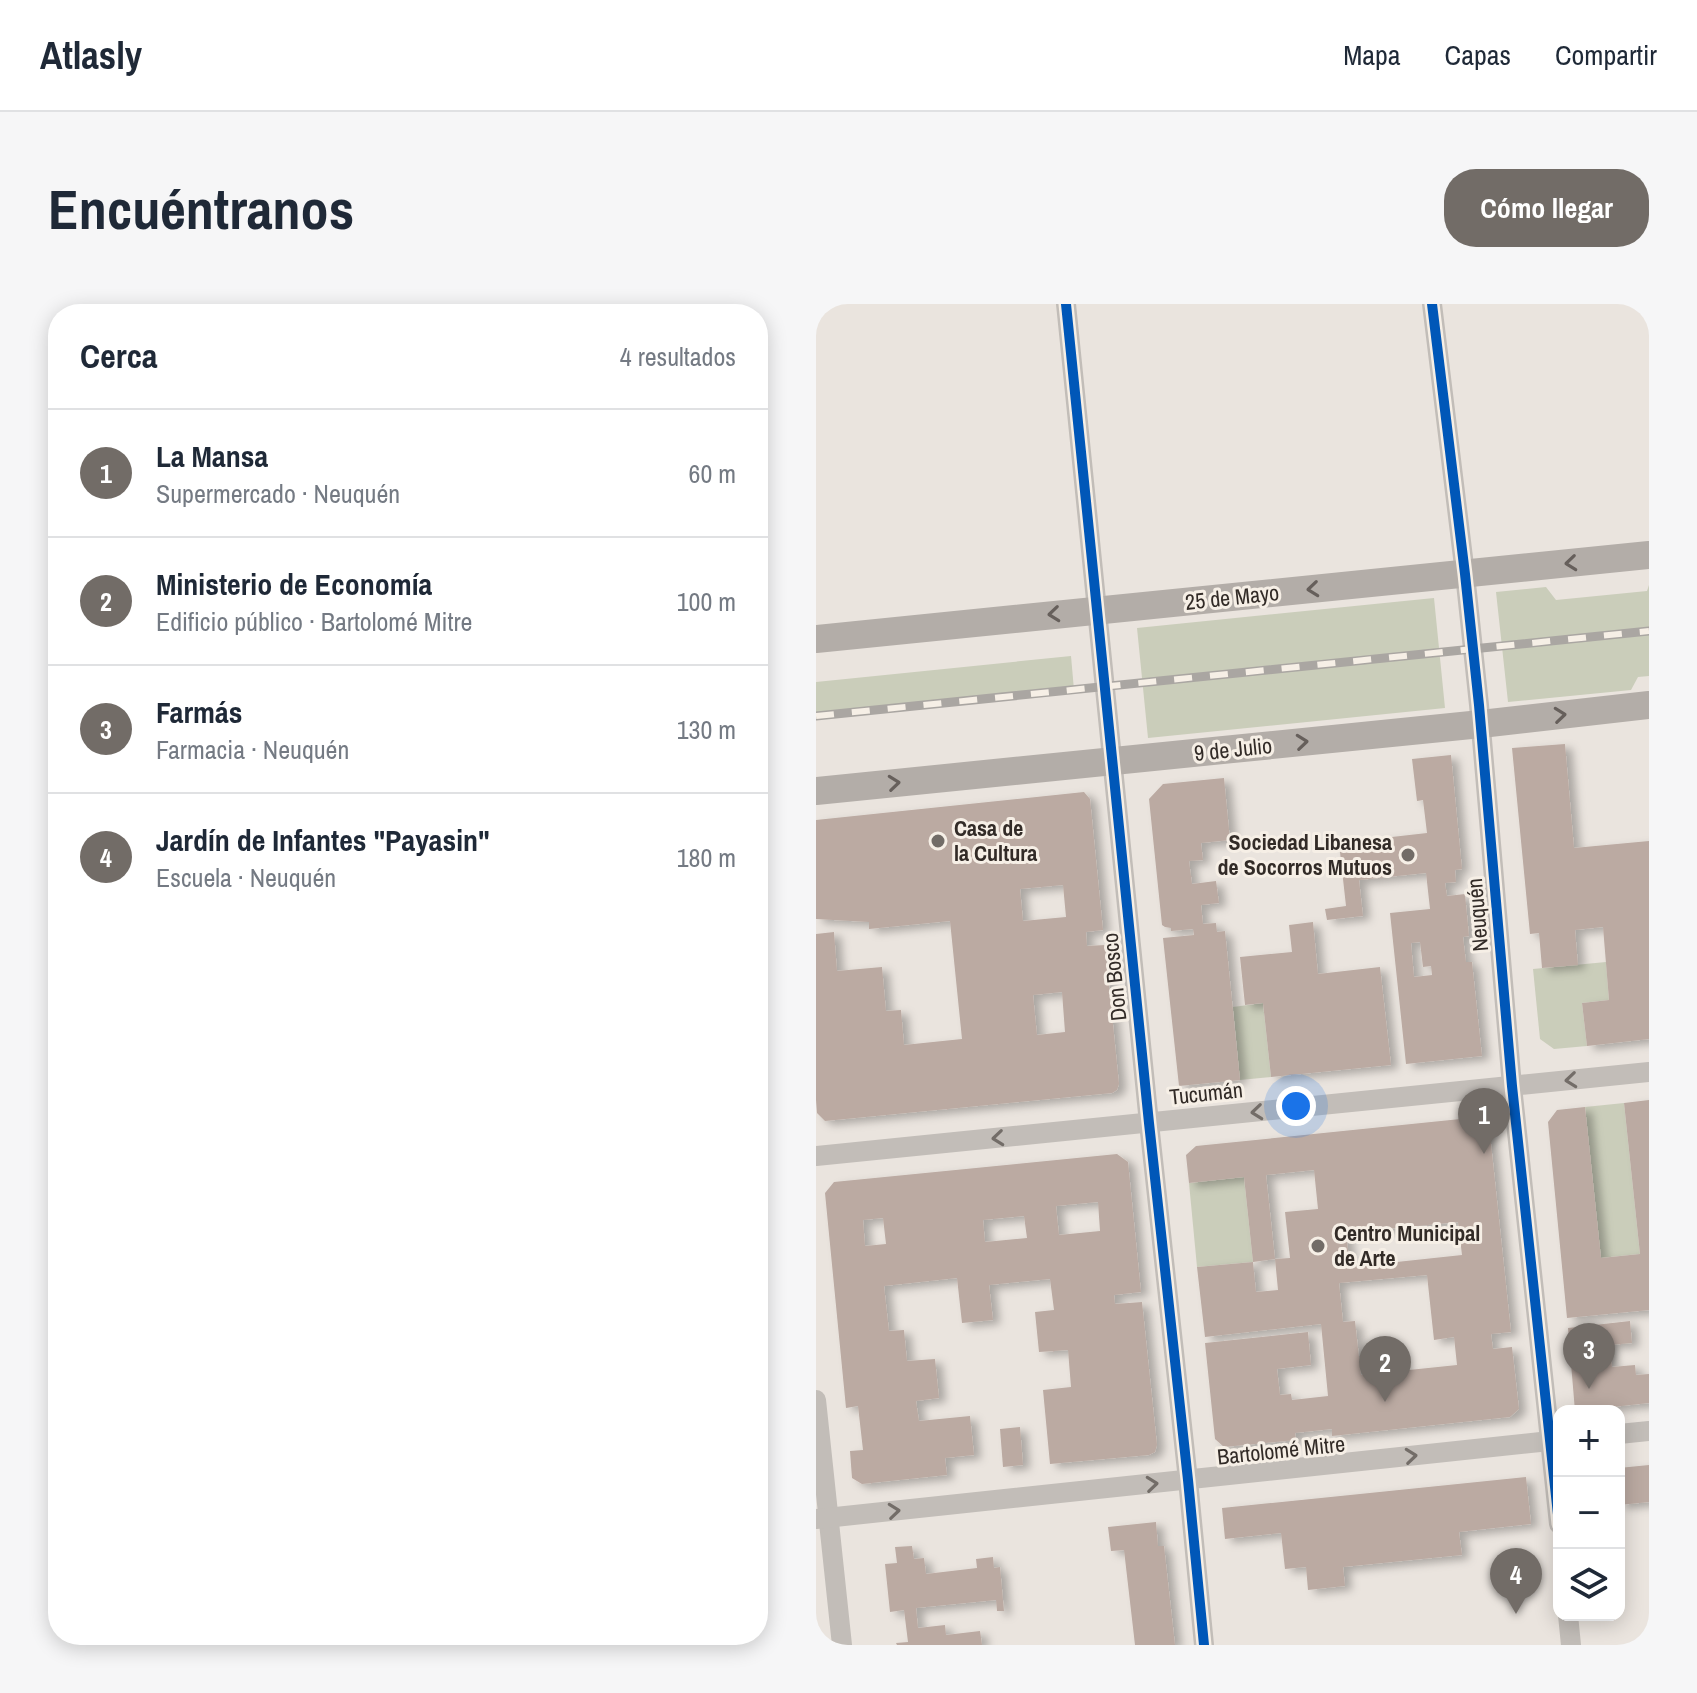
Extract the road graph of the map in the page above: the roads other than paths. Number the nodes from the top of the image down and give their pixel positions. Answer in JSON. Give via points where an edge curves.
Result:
{"nodes":[{"id":1,"x":1066,"y":304,"type":"edge"},
{"id":2,"x":1432,"y":304,"type":"edge"},
{"id":3,"x":1649,"y":555,"type":"edge"},
{"id":4,"x":1465,"y":574,"type":"junction"},
{"id":5,"x":1097,"y":610,"type":"junction"},
{"id":6,"x":816,"y":639,"type":"edge"},
{"id":7,"x":1649,"y":705,"type":"edge"},
{"id":8,"x":1481,"y":724,"type":"junction"},
{"id":9,"x":1113,"y":761,"type":"junction"},
{"id":10,"x":816,"y":791,"type":"edge"},
{"id":11,"x":1649,"y":1072,"type":"edge"},
{"id":12,"x":1512,"y":1086,"type":"junction"},
{"id":13,"x":1149,"y":1123,"type":"junction"},
{"id":14,"x":816,"y":1156,"type":"edge"},
{"id":15,"x":816,"y":1400,"type":"edge"},
{"id":16,"x":1553,"y":1424,"type":"edge"},
{"id":17,"x":1649,"y":1431,"type":"edge"},
{"id":18,"x":1625,"y":1433,"type":"edge"},
{"id":19,"x":1553,"y":1441,"type":"edge"},
{"id":20,"x":1188,"y":1480,"type":"junction"},
{"id":21,"x":823,"y":1519,"type":"edge"},
{"id":22,"x":1569,"y":1621,"type":"edge"},
{"id":23,"x":842,"y":1645,"type":"edge"},
{"id":24,"x":1204,"y":1645,"type":"edge"},
{"id":25,"x":1571,"y":1645,"type":"edge"}],
"edges":[{"from":1,"to":5,"type":"street","name":"Don Bosco"},
{"from":2,"to":4,"type":"street","name":"Neuquén"},
{"from":3,"to":4,"type":"main road","name":"25 de Mayo","one_way":true},
{"from":4,"to":5,"type":"main road","name":"25 de Mayo","one_way":true},
{"from":4,"to":8,"type":"street","name":"Neuquén"},
{"from":5,"to":6,"type":"main road","name":"25 de Mayo","one_way":true},
{"from":5,"to":9,"type":"street","name":"Don Bosco"},
{"from":8,"to":7,"type":"main road","name":"9 de Julio","one_way":true},
{"from":9,"to":8,"type":"main road","name":"9 de Julio","one_way":true},
{"from":8,"to":12,"type":"street","name":"Neuquén"},
{"from":10,"to":9,"type":"main road","name":"9 de Julio","one_way":true},
{"from":9,"to":13,"type":"street","name":"Don Bosco"},
{"from":11,"to":12,"type":"street","name":"Tucumán","one_way":true},
{"from":12,"to":13,"type":"street","name":"Tucumán","one_way":true},
{"from":12,"to":16,"type":"street","name":"Neuquén"},
{"from":13,"to":14,"type":"street","name":"Tucumán","one_way":true},
{"from":13,"to":20,"type":"street","name":"Don Bosco"},
{"from":15,"to":21,"type":"street"},
{"from":17,"to":18,"type":"street"},
{"from":20,"to":19,"type":"street","name":"Bartolomé Mitre","one_way":true},
{"from":21,"to":20,"type":"street","name":"Bartolomé Mitre","one_way":true},
{"from":20,"to":24,"type":"street","name":"Don Bosco"},
{"from":21,"to":23,"type":"street"},
{"from":22,"to":25,"type":"street"}]}
